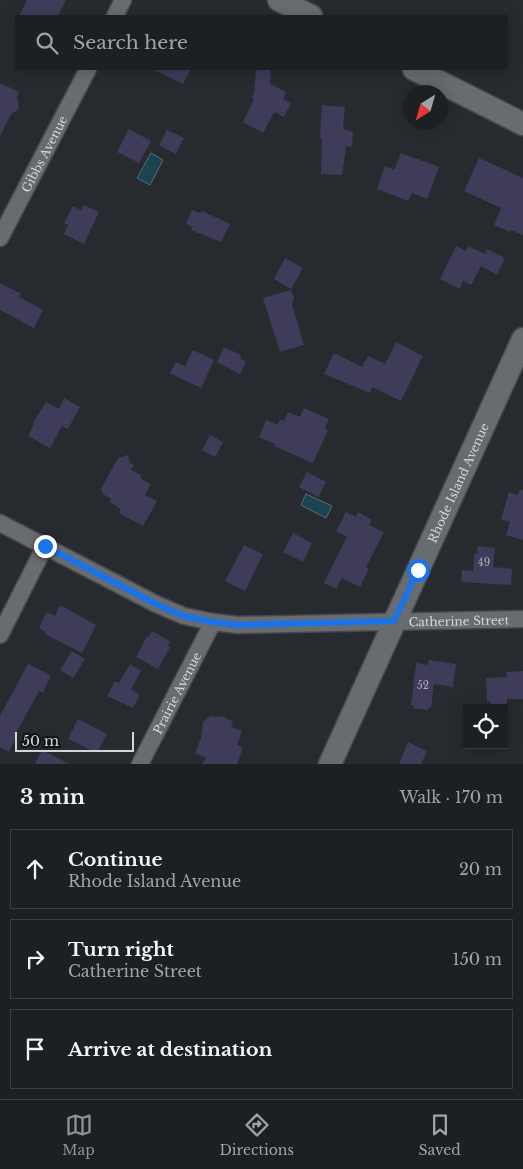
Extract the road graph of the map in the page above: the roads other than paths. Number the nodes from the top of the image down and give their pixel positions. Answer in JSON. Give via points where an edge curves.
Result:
{"nodes":[{"id":1,"x":123,"y":0,"type":"edge"},
{"id":2,"x":279,"y":0,"type":"edge"},
{"id":3,"x":116,"y":15,"type":"edge"},
{"id":4,"x":309,"y":15,"type":"edge"},
{"id":5,"x":87,"y":70,"type":"edge"},
{"id":6,"x":416,"y":70,"type":"edge"},
{"id":7,"x":523,"y":124,"type":"edge"},
{"id":8,"x":0,"y":238,"type":"edge"},
{"id":9,"x":523,"y":339,"type":"edge"},
{"id":10,"x":0,"y":523,"type":"edge"},
{"id":11,"x":45,"y":546,"type":"junction"},
{"id":12,"x":523,"y":620,"type":"edge"},
{"id":13,"x":394,"y":621,"type":"junction"},
{"id":14,"x":213,"y":622,"type":"junction"},
{"id":15,"x":0,"y":635,"type":"edge"},
{"id":16,"x":140,"y":764,"type":"edge"},
{"id":17,"x":330,"y":764,"type":"edge"}],
"edges":[{"from":1,"to":3,"type":"street"},
{"from":2,"to":4,"type":"street"},
{"from":5,"to":8,"type":"street","name":"Gibbs Avenue"},
{"from":6,"to":7,"type":"street"},
{"from":9,"to":13,"type":"street","name":"Rhode Island Avenue"},
{"from":10,"to":11,"type":"street","name":"Catherine Street"},
{"from":11,"to":14,"type":"street","name":"Catherine Street","via":[[156,604],[184,616]]},
{"from":11,"to":15,"type":"street"},
{"from":12,"to":13,"type":"street","name":"Catherine Street"},
{"from":13,"to":14,"type":"street","name":"Catherine Street","via":[[238,625]]},
{"from":13,"to":17,"type":"street","name":"Rhode Island Avenue"},
{"from":14,"to":16,"type":"street","name":"Prairie Avenue"}]}
